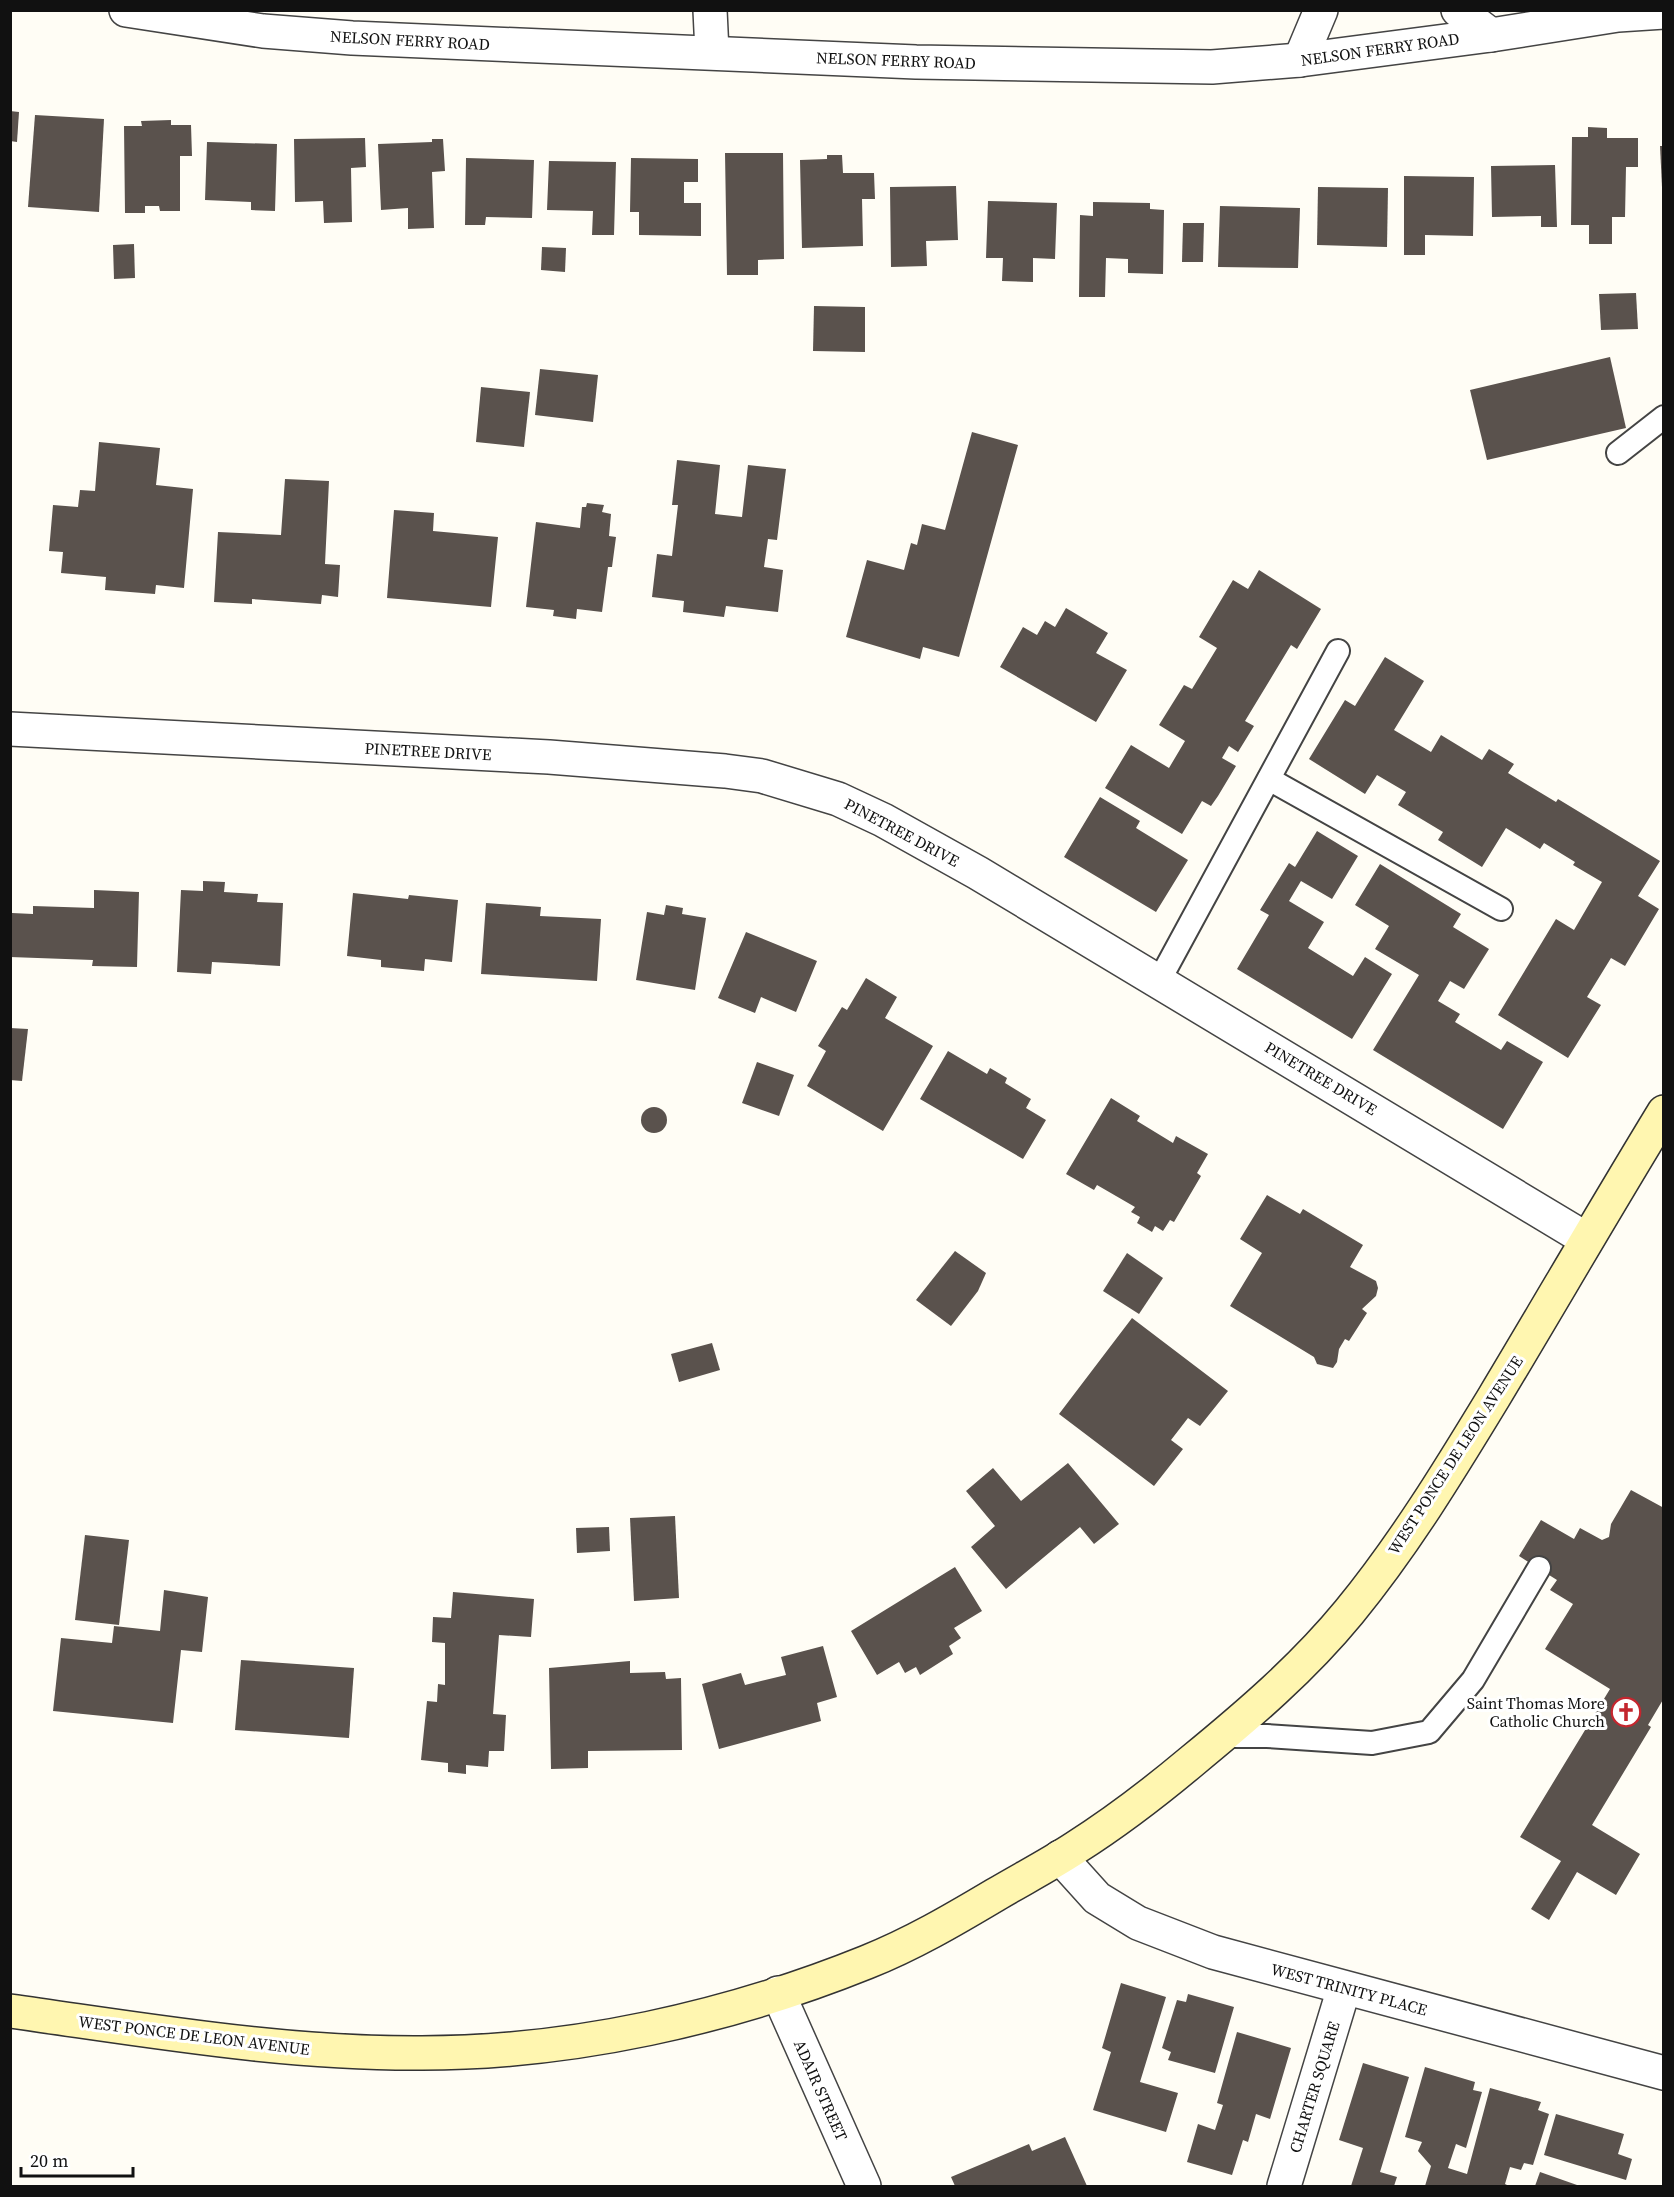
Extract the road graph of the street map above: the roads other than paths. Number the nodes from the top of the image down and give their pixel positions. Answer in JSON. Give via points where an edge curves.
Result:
{"nodes":[{"id":1,"x":126,"y":10,"type":"edge"},
{"id":2,"x":710,"y":10,"type":"edge"},
{"id":3,"x":1321,"y":10,"type":"edge"},
{"id":4,"x":1458,"y":10,"type":"edge"},
{"id":5,"x":1664,"y":12,"type":"edge"},
{"id":6,"x":1491,"y":35,"type":"junction"},
{"id":7,"x":712,"y":52,"type":"junction"},
{"id":8,"x":1300,"y":60,"type":"junction"},
{"id":9,"x":1664,"y":417,"type":"edge"},
{"id":10,"x":1617,"y":453,"type":"dead end"},
{"id":11,"x":1338,"y":651,"type":"dead end"},
{"id":12,"x":10,"y":729,"type":"edge"},
{"id":13,"x":1269,"y":779,"type":"junction"},
{"id":14,"x":1501,"y":909,"type":"dead end"},
{"id":15,"x":1159,"y":981,"type":"junction"},
{"id":16,"x":1664,"y":1112,"type":"edge"},
{"id":17,"x":1586,"y":1239,"type":"junction"},
{"id":18,"x":1539,"y":1568,"type":"dead end"},
{"id":19,"x":1223,"y":1736,"type":"junction"},
{"id":20,"x":1060,"y":1857,"type":"junction"},
{"id":21,"x":1344,"y":1988,"type":"junction"},
{"id":22,"x":778,"y":1994,"type":"junction"},
{"id":23,"x":10,"y":2011,"type":"edge"},
{"id":24,"x":1664,"y":2073,"type":"edge"},
{"id":25,"x":864,"y":2187,"type":"edge"},
{"id":26,"x":1284,"y":2187,"type":"edge"}],
"edges":[{"from":1,"to":7,"type":"street","name":"NELSON FERRY ROAD","via":[[262,32]]},
{"from":2,"to":7,"type":"street"},
{"from":3,"to":8,"type":"street"},
{"from":4,"to":6,"type":"street"},
{"from":5,"to":6,"type":"street","name":"NELSON FERRY ROAD","via":[[1618,15]]},
{"from":6,"to":8,"type":"street","name":"NELSON FERRY ROAD"},
{"from":7,"to":8,"type":"street","name":"NELSON FERRY ROAD","via":[[916,62],[1189,67]]},
{"from":9,"to":10,"type":"lane"},
{"from":11,"to":13,"type":"lane"},
{"from":12,"to":15,"type":"street","name":"PINETREE DRIVE","via":[[549,757],[762,776],[838,799],[883,820]]},
{"from":13,"to":14,"type":"lane"},
{"from":13,"to":15,"type":"lane"},
{"from":15,"to":17,"type":"street","name":"PINETREE DRIVE"},
{"from":16,"to":17,"type":"main road","name":"WEST PONCE DE LEON AVENUE"},
{"from":17,"to":19,"type":"main road","name":"WEST PONCE DE LEON AVENUE","via":[[1448,1473],[1390,1557],[1348,1614],[1288,1679]]},
{"from":18,"to":19,"type":"lane","via":[[1473,1680],[1428,1732],[1372,1743]]},
{"from":19,"to":20,"type":"main road","name":"WEST PONCE DE LEON AVENUE","via":[[1166,1783]]},
{"from":20,"to":21,"type":"street","name":"WEST TRINITY PLACE","via":[[1097,1898],[1138,1923],[1213,1952]]},
{"from":20,"to":22,"type":"main road","name":"WEST PONCE DE LEON AVENUE","via":[[928,1934],[867,1962]]},
{"from":21,"to":24,"type":"street","name":"WEST TRINITY PLACE"},
{"from":21,"to":26,"type":"street","name":"CHARTER SQUARE"},
{"from":22,"to":23,"type":"main road","name":"WEST PONCE DE LEON AVENUE","via":[[602,2037],[424,2054],[261,2046]]},
{"from":22,"to":25,"type":"street","name":"ADAIR STREET"}]}
